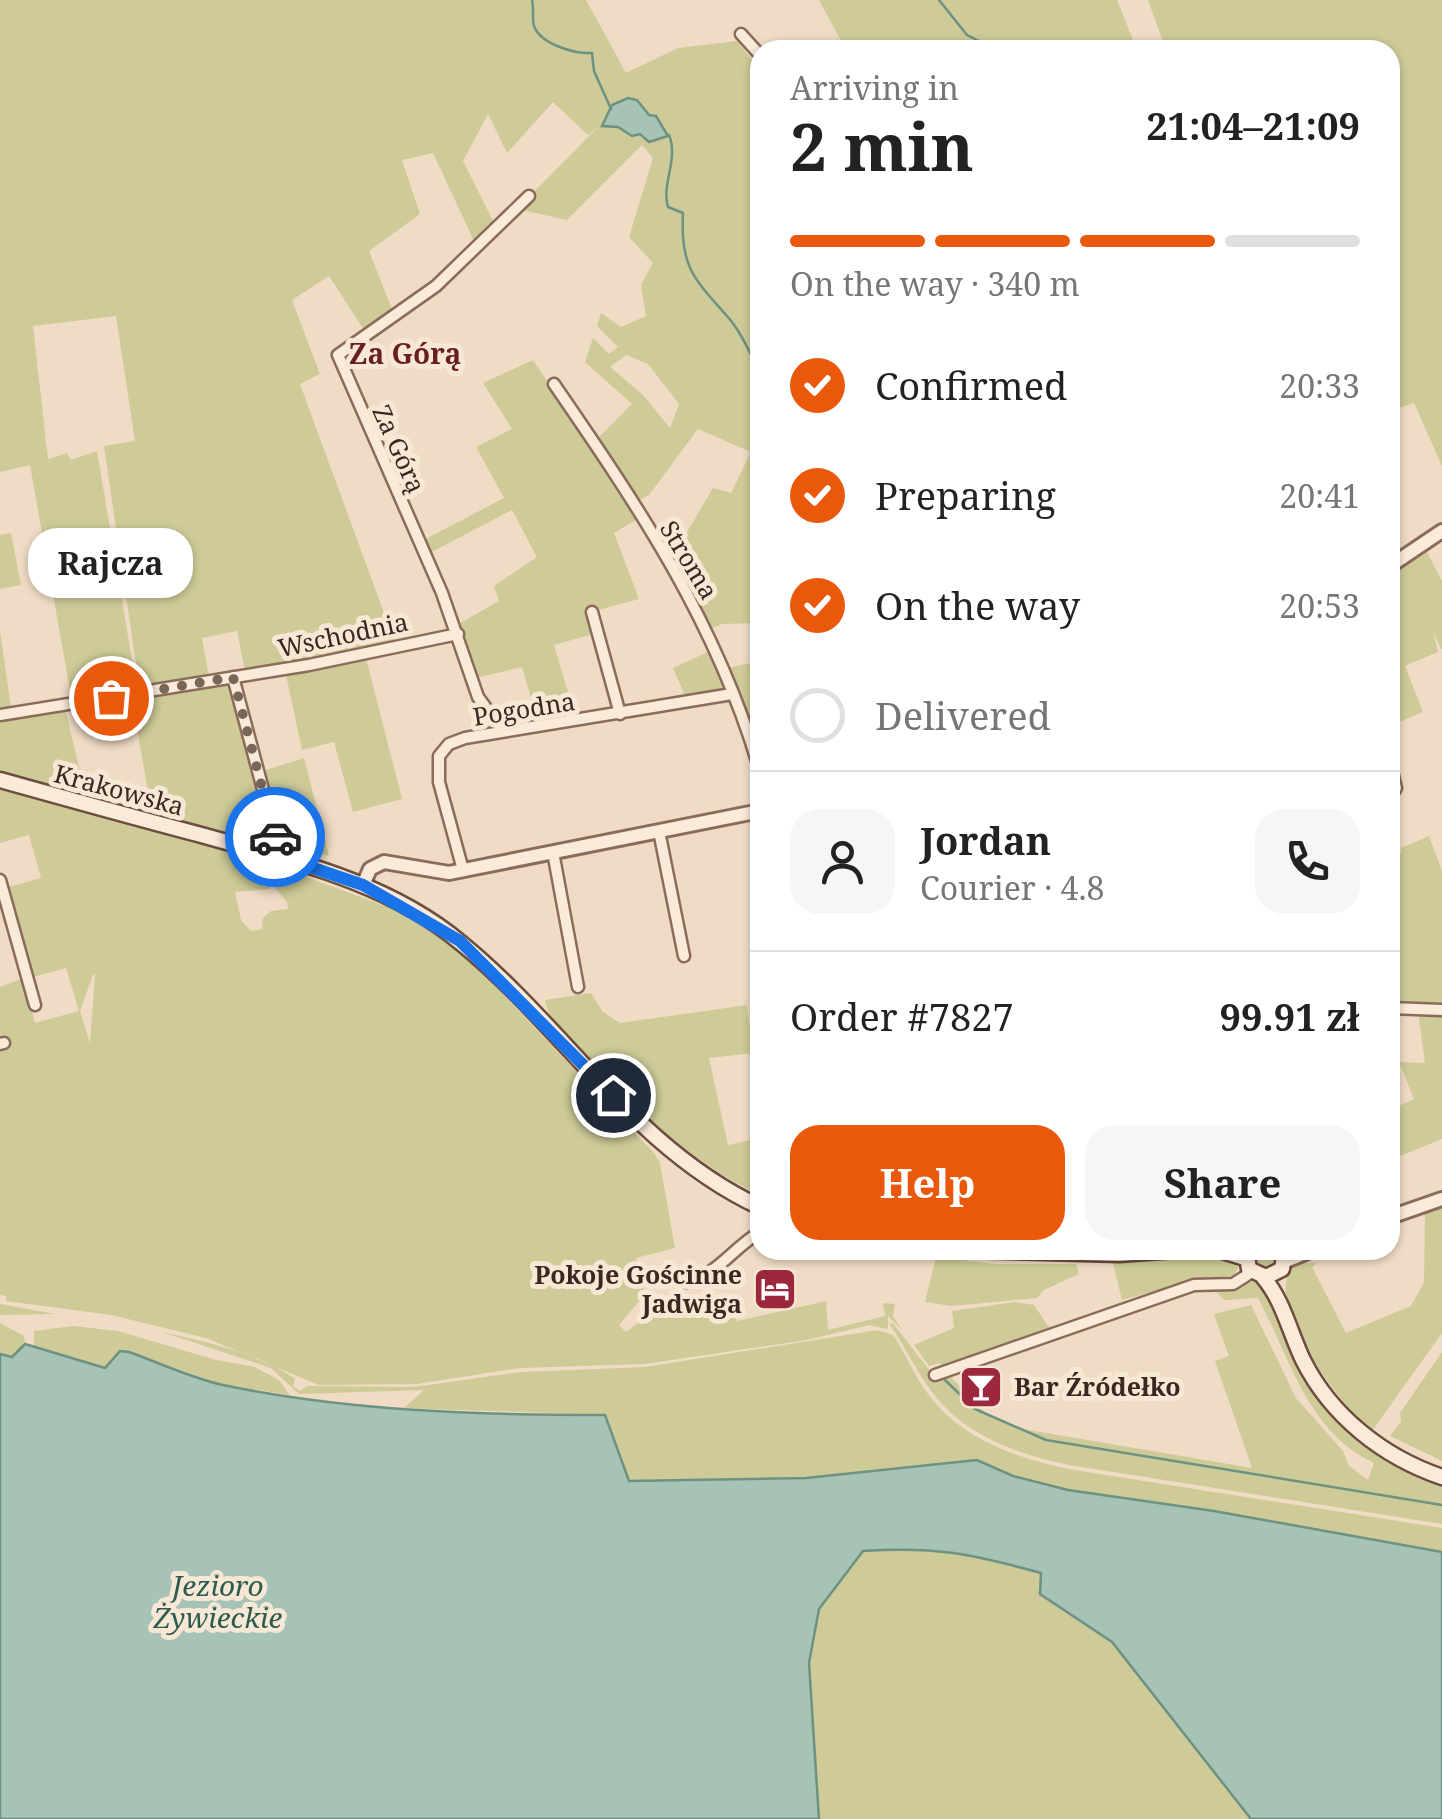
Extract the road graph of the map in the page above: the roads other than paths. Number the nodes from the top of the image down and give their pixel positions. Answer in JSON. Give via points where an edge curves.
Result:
{"nodes":[{"id":1,"x":741,"y":34,"type":"dead end"},
{"id":2,"x":750,"y":44,"type":"edge"},
{"id":3,"x":528,"y":196,"type":"dead end"},
{"id":4,"x":554,"y":384,"type":"dead end"},
{"id":5,"x":1442,"y":531,"type":"edge"},
{"id":6,"x":1400,"y":559,"type":"edge"},
{"id":7,"x":592,"y":612,"type":"dead end"},
{"id":8,"x":458,"y":634,"type":"junction"},
{"id":9,"x":233,"y":677,"type":"junction"},
{"id":10,"x":732,"y":694,"type":"junction"},
{"id":11,"x":620,"y":714,"type":"junction"},
{"id":12,"x":0,"y":715,"type":"edge"},
{"id":13,"x":504,"y":731,"type":"junction"},
{"id":14,"x":750,"y":744,"type":"edge"},
{"id":15,"x":0,"y":780,"type":"edge"},
{"id":16,"x":750,"y":812,"type":"edge"},
{"id":17,"x":659,"y":831,"type":"junction"},
{"id":18,"x":553,"y":852,"type":"junction"},
{"id":19,"x":281,"y":857,"type":"junction"},
{"id":20,"x":463,"y":870,"type":"junction"},
{"id":21,"x":0,"y":880,"type":"edge"},
{"id":22,"x":363,"y":885,"type":"junction"},
{"id":23,"x":684,"y":956,"type":"dead end"},
{"id":24,"x":578,"y":988,"type":"dead end"},
{"id":25,"x":35,"y":1005,"type":"dead end"},
{"id":26,"x":1400,"y":1008,"type":"edge"},
{"id":27,"x":1442,"y":1010,"type":"edge"},
{"id":28,"x":1442,"y":1199,"type":"edge"},
{"id":29,"x":750,"y":1202,"type":"edge"},
{"id":30,"x":1400,"y":1214,"type":"edge"},
{"id":31,"x":750,"y":1238,"type":"edge"},
{"id":32,"x":1284,"y":1261,"type":"edge"},
{"id":33,"x":1251,"y":1264,"type":"edge"},
{"id":34,"x":686,"y":1282,"type":"dead end"},
{"id":35,"x":1286,"y":1318,"type":"junction"},
{"id":36,"x":935,"y":1374,"type":"dead end"},
{"id":37,"x":1442,"y":1477,"type":"edge"}],
"edges":[{"from":1,"to":2,"type":"street"},
{"from":3,"to":8,"type":"street","name":"Za Górą","via":[[436,286],[338,356]]},
{"from":4,"to":10,"type":"street","name":"Stroma","via":[[609,459],[678,576],[714,642]]},
{"from":5,"to":6,"type":"street"},
{"from":7,"to":11,"type":"street"},
{"from":8,"to":9,"type":"street","name":"Wschodnia"},
{"from":8,"to":13,"type":"street","name":"Za Górą","via":[[478,697]]},
{"from":9,"to":12,"type":"street","name":"Wschodnia"},
{"from":9,"to":19,"type":"street"},
{"from":10,"to":11,"type":"street","name":"Pogodna"},
{"from":10,"to":14,"type":"street","name":"Stroma"},
{"from":11,"to":13,"type":"street","name":"Pogodna"},
{"from":13,"to":20,"type":"street","name":"Pogodna","via":[[457,740],[439,756],[439,782]]},
{"from":15,"to":19,"type":"main road","name":"Krakowska"},
{"from":16,"to":17,"type":"street"},
{"from":17,"to":18,"type":"street"},
{"from":17,"to":23,"type":"street"},
{"from":18,"to":20,"type":"street"},
{"from":18,"to":24,"type":"street"},
{"from":19,"to":22,"type":"main road","name":"Krakowska"},
{"from":20,"to":22,"type":"street","via":[[441,873],[384,862],[370,869]]},
{"from":21,"to":25,"type":"street"},
{"from":22,"to":29,"type":"main road","name":"Krakowska","via":[[460,941],[670,1152]]},
{"from":26,"to":27,"type":"street"},
{"from":28,"to":30,"type":"street"},
{"from":31,"to":34,"type":"street","via":[[713,1272]]},
{"from":32,"to":33,"type":"main road"},
{"from":32,"to":35,"type":"main road"},
{"from":33,"to":35,"type":"main road"},
{"from":33,"to":36,"type":"street","via":[[1236,1283],[1194,1285]]},
{"from":35,"to":37,"type":"main road","via":[[1310,1372],[1344,1416],[1395,1456]]}]}
